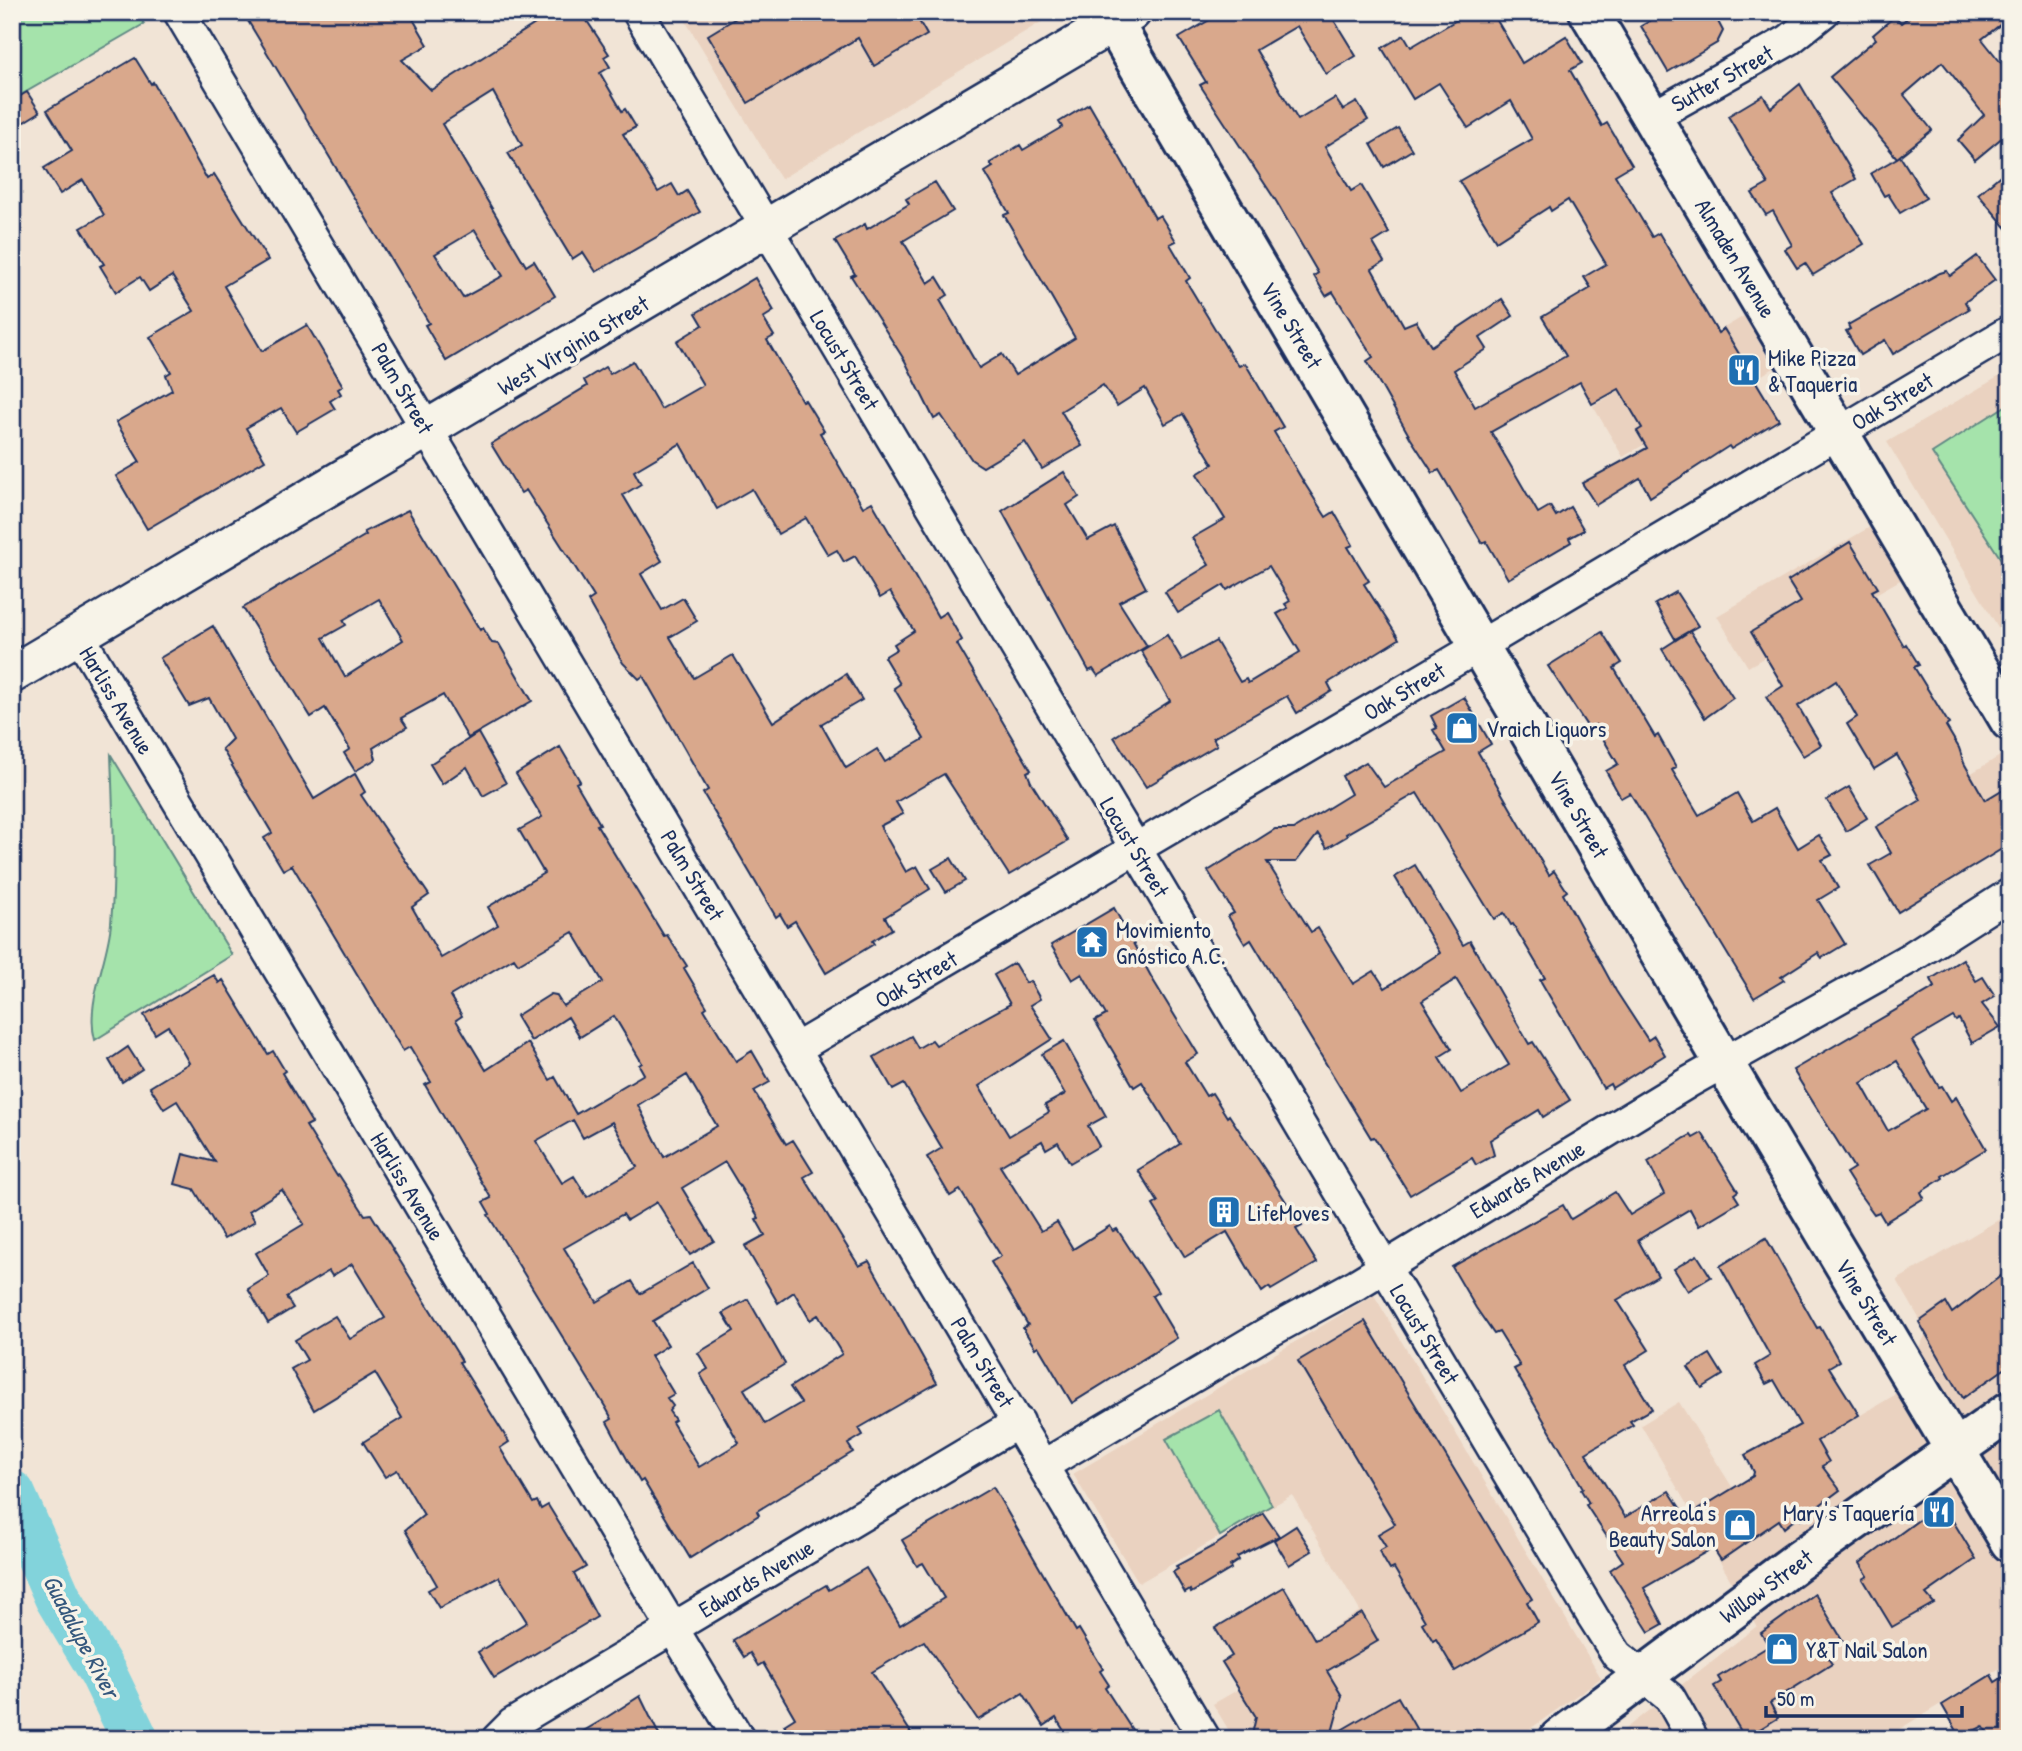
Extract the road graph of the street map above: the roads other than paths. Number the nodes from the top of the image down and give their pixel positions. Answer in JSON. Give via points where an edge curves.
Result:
{"nodes":[{"id":1,"x":179,"y":12,"type":"edge"},
{"id":2,"x":638,"y":12,"type":"edge"},
{"id":3,"x":1589,"y":12,"type":"edge"},
{"id":4,"x":1824,"y":12,"type":"edge"},
{"id":5,"x":1118,"y":16,"type":"edge"},
{"id":6,"x":1652,"y":117,"type":"junction"},
{"id":7,"x":767,"y":228,"type":"junction"},
{"id":8,"x":2010,"y":331,"type":"edge"},
{"id":9,"x":428,"y":431,"type":"junction"},
{"id":10,"x":1840,"y":432,"type":"junction"},
{"id":11,"x":67,"y":641,"type":"junction"},
{"id":12,"x":1482,"y":647,"type":"junction"},
{"id":13,"x":12,"y":674,"type":"edge"},
{"id":14,"x":2010,"y":722,"type":"edge"},
{"id":15,"x":1137,"y":849,"type":"junction"},
{"id":16,"x":2010,"y":894,"type":"edge"},
{"id":17,"x":797,"y":1048,"type":"junction"},
{"id":18,"x":1724,"y":1063,"type":"junction"},
{"id":19,"x":1385,"y":1267,"type":"junction"},
{"id":20,"x":2010,"y":1411,"type":"edge"},
{"id":21,"x":1019,"y":1422,"type":"junction"},
{"id":22,"x":1956,"y":1450,"type":"junction"},
{"id":23,"x":1044,"y":1465,"type":"junction"},
{"id":24,"x":2010,"y":1542,"type":"edge"},
{"id":25,"x":673,"y":1628,"type":"junction"},
{"id":26,"x":1643,"y":1678,"type":"junction"},
{"id":27,"x":497,"y":1739,"type":"edge"},
{"id":28,"x":739,"y":1739,"type":"edge"},
{"id":29,"x":1205,"y":1739,"type":"edge"},
{"id":30,"x":1559,"y":1739,"type":"edge"},
{"id":31,"x":1693,"y":1739,"type":"edge"}],
"edges":[{"from":1,"to":9,"type":"street","name":"Palm Street"},
{"from":2,"to":7,"type":"street","name":"Locust Street"},
{"from":3,"to":6,"type":"main road","name":"Almaden Avenue"},
{"from":4,"to":6,"type":"street","name":"Sutter Street","via":[[1789,40]]},
{"from":5,"to":7,"type":"street","name":"West Virginia Street"},
{"from":5,"to":12,"type":"main road","name":"Vine Street"},
{"from":6,"to":10,"type":"main road","name":"Almaden Avenue"},
{"from":7,"to":9,"type":"street","name":"West Virginia Street"},
{"from":7,"to":15,"type":"street","name":"Locust Street"},
{"from":8,"to":10,"type":"street","name":"Oak Street"},
{"from":9,"to":11,"type":"street","name":"West Virginia Street"},
{"from":9,"to":17,"type":"street","name":"Palm Street"},
{"from":10,"to":12,"type":"street","name":"Oak Street"},
{"from":10,"to":14,"type":"main road","name":"Almaden Avenue"},
{"from":11,"to":13,"type":"street","name":"West Virginia Street"},
{"from":11,"to":25,"type":"street","name":"Harliss Avenue"},
{"from":12,"to":15,"type":"street","name":"Oak Street"},
{"from":12,"to":18,"type":"main road","name":"Vine Street"},
{"from":15,"to":17,"type":"street","name":"Oak Street"},
{"from":15,"to":19,"type":"street","name":"Locust Street"},
{"from":16,"to":18,"type":"street","name":"Edwards Avenue","via":[[1910,958]]},
{"from":17,"to":21,"type":"street","name":"Palm Street"},
{"from":18,"to":19,"type":"street","name":"Edwards Avenue"},
{"from":18,"to":22,"type":"main road","name":"Vine Street"},
{"from":19,"to":23,"type":"street","name":"Edwards Avenue"},
{"from":19,"to":26,"type":"street","name":"Locust Street","via":[[1617,1655]]},
{"from":20,"to":22,"type":"main road","name":"Willow Street"},
{"from":21,"to":23,"type":"street","name":"Palm Street"},
{"from":21,"to":25,"type":"street","name":"Edwards Avenue"},
{"from":22,"to":24,"type":"main road","name":"Vine Street"},
{"from":22,"to":26,"type":"main road","name":"Willow Street"},
{"from":23,"to":29,"type":"street","name":"Palm Street"},
{"from":25,"to":27,"type":"street","name":"Edwards Avenue","via":[[512,1724]]},
{"from":25,"to":28,"type":"street","name":"Harliss Avenue"},
{"from":26,"to":30,"type":"main road","name":"Willow Street"},
{"from":26,"to":31,"type":"street","name":"Locust Street","via":[[1670,1698]]}]}
